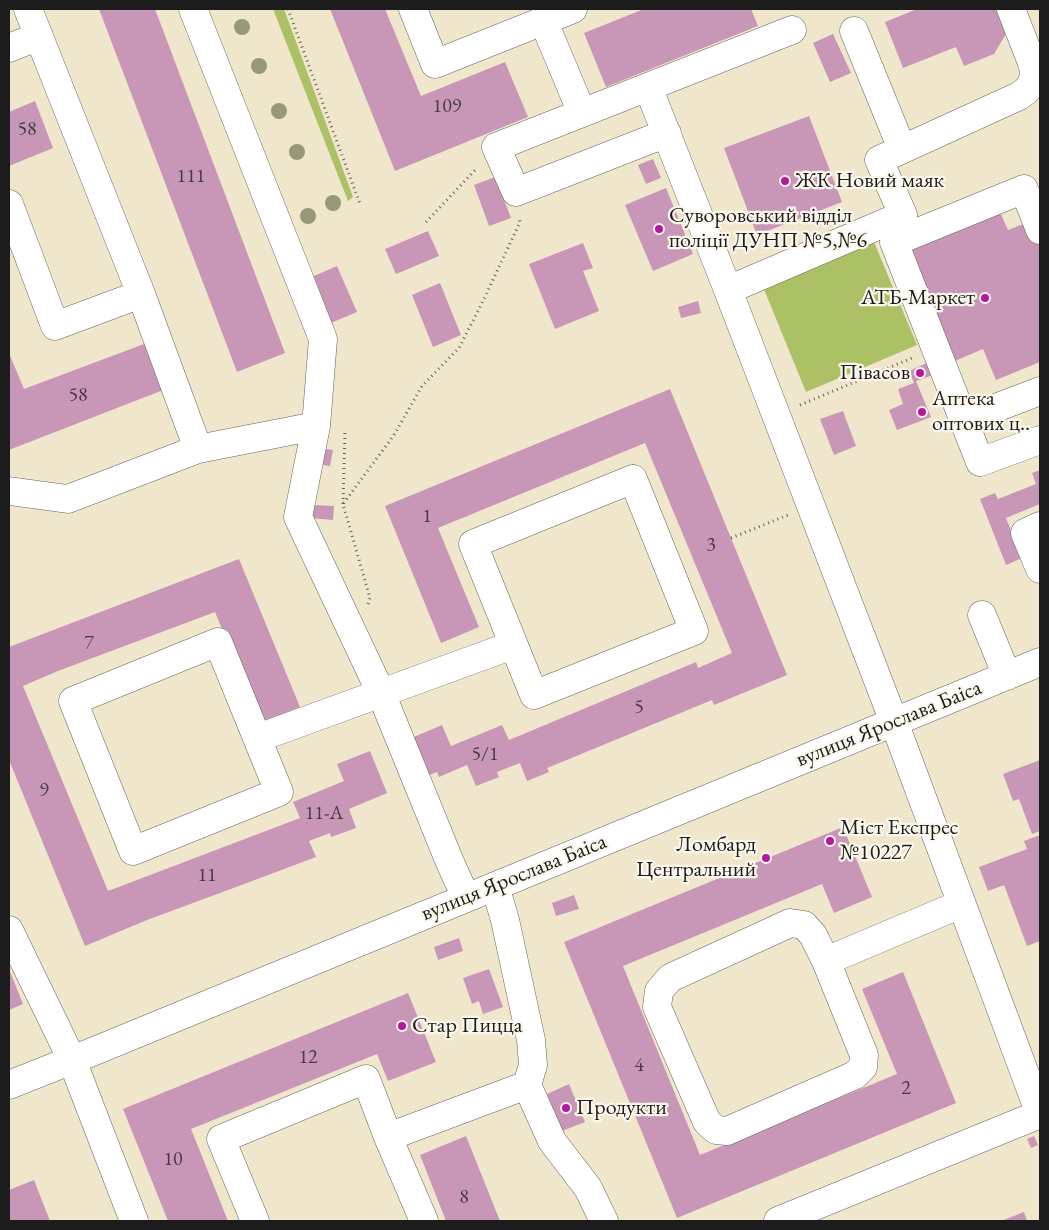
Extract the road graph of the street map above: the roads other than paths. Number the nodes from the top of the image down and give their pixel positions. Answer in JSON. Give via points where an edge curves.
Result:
{"nodes":[{"id":1,"x":28,"y":9,"type":"edge"},
{"id":2,"x":193,"y":9,"type":"edge"},
{"id":3,"x":413,"y":9,"type":"edge"},
{"id":4,"x":572,"y":9,"type":"edge"},
{"id":5,"x":1011,"y":9,"type":"edge"},
{"id":6,"x":544,"y":20,"type":"junction"},
{"id":7,"x":792,"y":30,"type":"dead end"},
{"id":8,"x":854,"y":32,"type":"dead end"},
{"id":9,"x":39,"y":36,"type":"junction"},
{"id":10,"x":9,"y":48,"type":"edge"},
{"id":11,"x":648,"y":87,"type":"junction"},
{"id":12,"x":582,"y":113,"type":"junction"},
{"id":13,"x":667,"y":133,"type":"junction"},
{"id":14,"x":902,"y":149,"type":"junction"},
{"id":15,"x":9,"y":204,"type":"edge"},
{"id":16,"x":1040,"y":230,"type":"edge"},
{"id":17,"x":728,"y":290,"type":"junction"},
{"id":18,"x":141,"y":294,"type":"junction"},
{"id":19,"x":1040,"y":392,"type":"edge"},
{"id":20,"x":964,"y":420,"type":"junction"},
{"id":21,"x":316,"y":426,"type":"junction"},
{"id":22,"x":1040,"y":440,"type":"edge"},
{"id":23,"x":198,"y":449,"type":"junction"},
{"id":24,"x":9,"y":491,"type":"edge"},
{"id":25,"x":1040,"y":526,"type":"edge"},
{"id":26,"x":1040,"y":569,"type":"edge"},
{"id":27,"x":982,"y":615,"type":"dead end"},
{"id":28,"x":513,"y":644,"type":"junction"},
{"id":29,"x":1040,"y":662,"type":"edge"},
{"id":30,"x":1007,"y":676,"type":"junction"},
{"id":31,"x":381,"y":693,"type":"junction"},
{"id":32,"x":894,"y":722,"type":"junction"},
{"id":33,"x":258,"y":738,"type":"junction"},
{"id":34,"x":494,"y":886,"type":"junction"},
{"id":35,"x":466,"y":898,"type":"junction"},
{"id":36,"x":961,"y":904,"type":"junction"},
{"id":37,"x":9,"y":930,"type":"edge"},
{"id":38,"x":826,"y":961,"type":"junction"},
{"id":39,"x":72,"y":1060,"type":"junction"},
{"id":40,"x":9,"y":1084,"type":"edge"},
{"id":41,"x":527,"y":1085,"type":"junction"},
{"id":42,"x":1040,"y":1114,"type":"edge"},
{"id":43,"x":388,"y":1137,"type":"junction"},
{"id":44,"x":134,"y":1221,"type":"edge"},
{"id":45,"x":255,"y":1221,"type":"edge"},
{"id":46,"x":424,"y":1221,"type":"edge"},
{"id":47,"x":604,"y":1221,"type":"edge"},
{"id":48,"x":778,"y":1221,"type":"edge"}],
"edges":[{"from":1,"to":9,"type":"street"},
{"from":2,"to":21,"type":"street","via":[[323,339]]},
{"from":3,"to":6,"type":"street","via":[[435,64]]},
{"from":4,"to":6,"type":"street"},
{"from":5,"to":14,"type":"street","via":[[1034,71],[1030,86],[1019,96]]},
{"from":6,"to":12,"type":"street"},
{"from":7,"to":11,"type":"street"},
{"from":8,"to":14,"type":"street"},
{"from":9,"to":10,"type":"street"},
{"from":9,"to":18,"type":"street"},
{"from":11,"to":12,"type":"street"},
{"from":11,"to":13,"type":"street"},
{"from":12,"to":13,"type":"street","via":[[496,147],[516,192]]},
{"from":13,"to":17,"type":"street"},
{"from":14,"to":17,"type":"street","via":[[880,160],[903,215]]},
{"from":15,"to":18,"type":"street","via":[[55,326]]},
{"from":16,"to":20,"type":"street","via":[[1024,189],[894,242]]},
{"from":17,"to":32,"type":"street"},
{"from":18,"to":23,"type":"street"},
{"from":19,"to":20,"type":"street"},
{"from":20,"to":22,"type":"street","via":[[980,462]]},
{"from":21,"to":23,"type":"street"},
{"from":21,"to":31,"type":"street","via":[[298,517]]},
{"from":23,"to":24,"type":"street","via":[[68,499]]},
{"from":25,"to":26,"type":"street","via":[[1025,533]]},
{"from":27,"to":30,"type":"street"},
{"from":28,"to":28,"type":"street","via":[[473,544],[634,479],[694,630],[534,695]]},
{"from":28,"to":31,"type":"street"},
{"from":29,"to":30,"type":"street","name":"вулиця Ярослава Баіса"},
{"from":30,"to":32,"type":"street","name":"вулиця Ярослава Баіса"},
{"from":31,"to":33,"type":"street"},
{"from":31,"to":35,"type":"street"},
{"from":32,"to":34,"type":"street","name":"вулиця Ярослава Баіса"},
{"from":32,"to":36,"type":"street"},
{"from":33,"to":33,"type":"street","via":[[218,642],[73,701],[134,852],[279,792]]},
{"from":34,"to":35,"type":"street","name":"вулиця Ярослава Баіса"},
{"from":34,"to":41,"type":"street","via":[[506,920],[531,1040],[533,1065]]},
{"from":35,"to":39,"type":"street","name":"вулиця Ярослава Баіса"},
{"from":36,"to":38,"type":"street"},
{"from":36,"to":42,"type":"street"},
{"from":37,"to":39,"type":"street"},
{"from":38,"to":38,"type":"street","via":[[864,1054],[863,1067],[855,1075],[736,1127],[716,1130],[707,1122],[657,1007],[659,991],[670,978],[790,924],[804,925]]},
{"from":39,"to":40,"type":"street","name":"вулиця Ярослава Баіса"},
{"from":39,"to":44,"type":"street"},
{"from":41,"to":43,"type":"street"},
{"from":41,"to":47,"type":"street","via":[[552,1141],[588,1188]]},
{"from":42,"to":48,"type":"street"},
{"from":43,"to":45,"type":"street","via":[[366,1079],[221,1139]]},
{"from":43,"to":46,"type":"street"}]}
